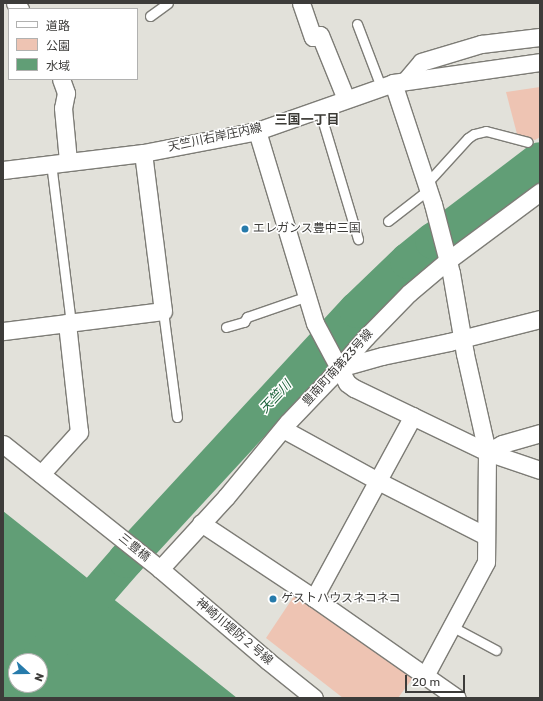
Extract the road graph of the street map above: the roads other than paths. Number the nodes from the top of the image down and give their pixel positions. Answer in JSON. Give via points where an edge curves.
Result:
{"nodes":[{"id":1,"x":168,"y":3,"type":"edge"},
{"id":2,"x":300,"y":3,"type":"edge"},
{"id":3,"x":150,"y":16,"type":"dead end"},
{"id":4,"x":357,"y":24,"type":"dead end"},
{"id":5,"x":540,"y":37,"type":"edge"},
{"id":6,"x":540,"y":62,"type":"edge"},
{"id":7,"x":61,"y":80,"type":"edge"},
{"id":8,"x":393,"y":83,"type":"junction"},
{"id":9,"x":346,"y":100,"type":"junction"},
{"id":10,"x":319,"y":109,"type":"junction"},
{"id":11,"x":257,"y":131,"type":"junction"},
{"id":12,"x":528,"y":142,"type":"dead end"},
{"id":13,"x":143,"y":153,"type":"junction"},
{"id":14,"x":68,"y":161,"type":"junction"},
{"id":15,"x":51,"y":163,"type":"junction"},
{"id":16,"x":3,"y":170,"type":"edge"},
{"id":17,"x":428,"y":186,"type":"junction"},
{"id":18,"x":540,"y":192,"type":"edge"},
{"id":19,"x":388,"y":221,"type":"dead end"},
{"id":20,"x":358,"y":238,"type":"dead end"},
{"id":21,"x":446,"y":258,"type":"junction"},
{"id":22,"x":308,"y":296,"type":"junction"},
{"id":23,"x":163,"y":311,"type":"junction"},
{"id":24,"x":540,"y":319,"type":"edge"},
{"id":25,"x":69,"y":323,"type":"junction"},
{"id":26,"x":226,"y":327,"type":"dead end"},
{"id":27,"x":3,"y":331,"type":"edge"},
{"id":28,"x":462,"y":338,"type":"junction"},
{"id":29,"x":338,"y":365,"type":"junction"},
{"id":30,"x":413,"y":416,"type":"junction"},
{"id":31,"x":177,"y":417,"type":"dead end"},
{"id":32,"x":283,"y":429,"type":"junction"},
{"id":33,"x":540,"y":433,"type":"edge"},
{"id":34,"x":3,"y":444,"type":"edge"},
{"id":35,"x":487,"y":452,"type":"junction"},
{"id":36,"x":540,"y":470,"type":"edge"},
{"id":37,"x":41,"y":474,"type":"junction"},
{"id":38,"x":378,"y":481,"type":"junction"},
{"id":39,"x":201,"y":523,"type":"junction"},
{"id":40,"x":486,"y":536,"type":"junction"},
{"id":41,"x":157,"y":567,"type":"junction"},
{"id":42,"x":314,"y":598,"type":"junction"},
{"id":43,"x":451,"y":626,"type":"junction"},
{"id":44,"x":496,"y":650,"type":"dead end"},
{"id":45,"x":426,"y":674,"type":"junction"},
{"id":46,"x":314,"y":698,"type":"edge"},
{"id":47,"x":457,"y":698,"type":"edge"}],
"edges":[{"from":1,"to":3,"type":"lane"},
{"from":2,"to":9,"type":"street","via":[[313,37],[320,34]]},
{"from":4,"to":8,"type":"lane"},
{"from":5,"to":8,"type":"street","via":[[481,44],[421,62]]},
{"from":6,"to":8,"type":"street","name":"天竺川右岸庄内線"},
{"from":7,"to":14,"type":"street","via":[[66,93],[63,108]]},
{"from":8,"to":9,"type":"street","name":"天竺川右岸庄内線"},
{"from":8,"to":17,"type":"street"},
{"from":9,"to":10,"type":"street","name":"天竺川右岸庄内線"},
{"from":10,"to":11,"type":"street","name":"天竺川右岸庄内線"},
{"from":10,"to":20,"type":"lane"},
{"from":11,"to":13,"type":"street","name":"天竺川右岸庄内線"},
{"from":11,"to":22,"type":"street"},
{"from":12,"to":17,"type":"lane","via":[[486,131],[474,134]]},
{"from":13,"to":14,"type":"street","name":"天竺川右岸庄内線"},
{"from":13,"to":23,"type":"street"},
{"from":14,"to":15,"type":"street","name":"天竺川右岸庄内線"},
{"from":15,"to":16,"type":"street","name":"天竺川右岸庄内線"},
{"from":15,"to":25,"type":"lane"},
{"from":17,"to":19,"type":"lane"},
{"from":17,"to":21,"type":"street"},
{"from":18,"to":21,"type":"street","name":"豊南町南第23号線"},
{"from":21,"to":28,"type":"street"},
{"from":21,"to":29,"type":"street","name":"豊南町南第23号線"},
{"from":22,"to":26,"type":"lane"},
{"from":22,"to":29,"type":"street","via":[[315,323]]},
{"from":23,"to":25,"type":"street"},
{"from":23,"to":31,"type":"lane"},
{"from":24,"to":28,"type":"street"},
{"from":25,"to":27,"type":"street"},
{"from":25,"to":37,"type":"street","via":[[79,432]]},
{"from":28,"to":29,"type":"street"},
{"from":28,"to":35,"type":"street"},
{"from":29,"to":30,"type":"street","via":[[347,383],[354,388]]},
{"from":29,"to":32,"type":"street","name":"豊南町南第23号線"},
{"from":30,"to":35,"type":"street"},
{"from":30,"to":38,"type":"street"},
{"from":32,"to":38,"type":"street"},
{"from":32,"to":39,"type":"street","name":"豊南町南第23号線"},
{"from":33,"to":35,"type":"street","via":[[502,444]]},
{"from":34,"to":37,"type":"street","name":"三豊橋"},
{"from":35,"to":36,"type":"street"},
{"from":35,"to":40,"type":"street"},
{"from":37,"to":41,"type":"street","name":"三豊橋"},
{"from":38,"to":40,"type":"street"},
{"from":38,"to":42,"type":"street"},
{"from":39,"to":41,"type":"street","name":"豊南町南第23号線"},
{"from":39,"to":42,"type":"street"},
{"from":40,"to":43,"type":"street","via":[[486,562]]},
{"from":41,"to":46,"type":"street","name":"神崎川堤防２号線"},
{"from":42,"to":45,"type":"street"},
{"from":43,"to":44,"type":"lane"},
{"from":43,"to":45,"type":"street"},
{"from":45,"to":47,"type":"street"}]}
